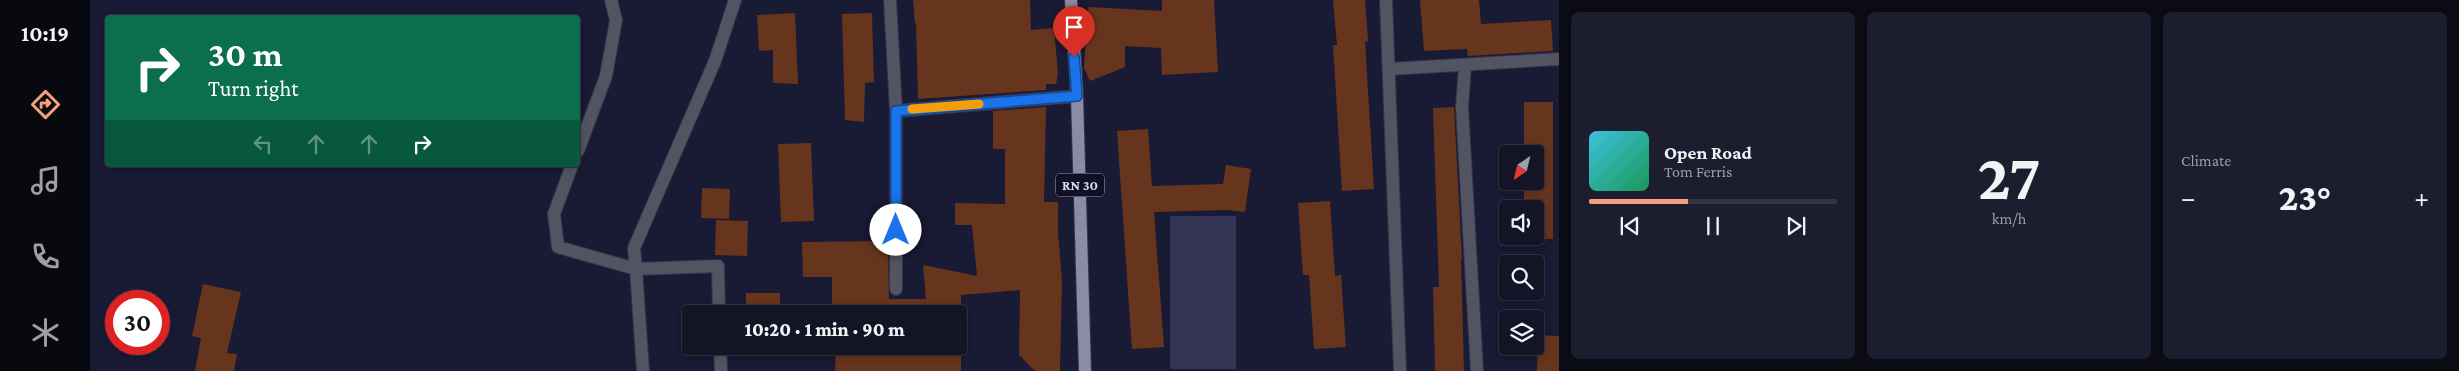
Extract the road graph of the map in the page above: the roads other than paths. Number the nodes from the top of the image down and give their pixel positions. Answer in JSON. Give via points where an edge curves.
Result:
{"nodes":[{"id":1,"x":611,"y":0,"type":"edge"},
{"id":2,"x":735,"y":0,"type":"edge"},
{"id":3,"x":890,"y":0,"type":"edge"},
{"id":4,"x":1071,"y":0,"type":"edge"},
{"id":5,"x":1386,"y":0,"type":"edge"},
{"id":6,"x":1559,"y":59,"type":"edge"},
{"id":7,"x":1465,"y":66,"type":"junction"},
{"id":8,"x":1389,"y":69,"type":"junction"},
{"id":9,"x":1077,"y":96,"type":"junction"},
{"id":10,"x":896,"y":111,"type":"junction"},
{"id":11,"x":580,"y":146,"type":"edge"},
{"id":12,"x":571,"y":167,"type":"edge"},
{"id":13,"x":636,"y":269,"type":"junction"},
{"id":14,"x":896,"y":289,"type":"dead end"},
{"id":15,"x":719,"y":305,"type":"edge"},
{"id":16,"x":720,"y":355,"type":"edge"},
{"id":17,"x":643,"y":371,"type":"edge"},
{"id":18,"x":721,"y":371,"type":"edge"},
{"id":19,"x":1085,"y":371,"type":"edge"},
{"id":20,"x":1400,"y":371,"type":"edge"},
{"id":21,"x":1477,"y":371,"type":"edge"}],
"edges":[{"from":1,"to":11,"type":"street","via":[[616,20],[606,76]]},
{"from":2,"to":13,"type":"street","via":[[715,61],[634,248]]},
{"from":3,"to":10,"type":"street"},
{"from":4,"to":9,"type":"main road","number":"RN 30"},
{"from":5,"to":8,"type":"street"},
{"from":6,"to":7,"type":"street"},
{"from":7,"to":8,"type":"street"},
{"from":7,"to":21,"type":"street","via":[[1462,107]]},
{"from":8,"to":20,"type":"street"},
{"from":9,"to":10,"type":"street"},
{"from":9,"to":19,"type":"main road","number":"RN 30"},
{"from":10,"to":14,"type":"street"},
{"from":12,"to":13,"type":"street","via":[[554,214],[558,247]]},
{"from":13,"to":15,"type":"street","via":[[718,266]]},
{"from":13,"to":17,"type":"street"},
{"from":16,"to":18,"type":"street"}]}
